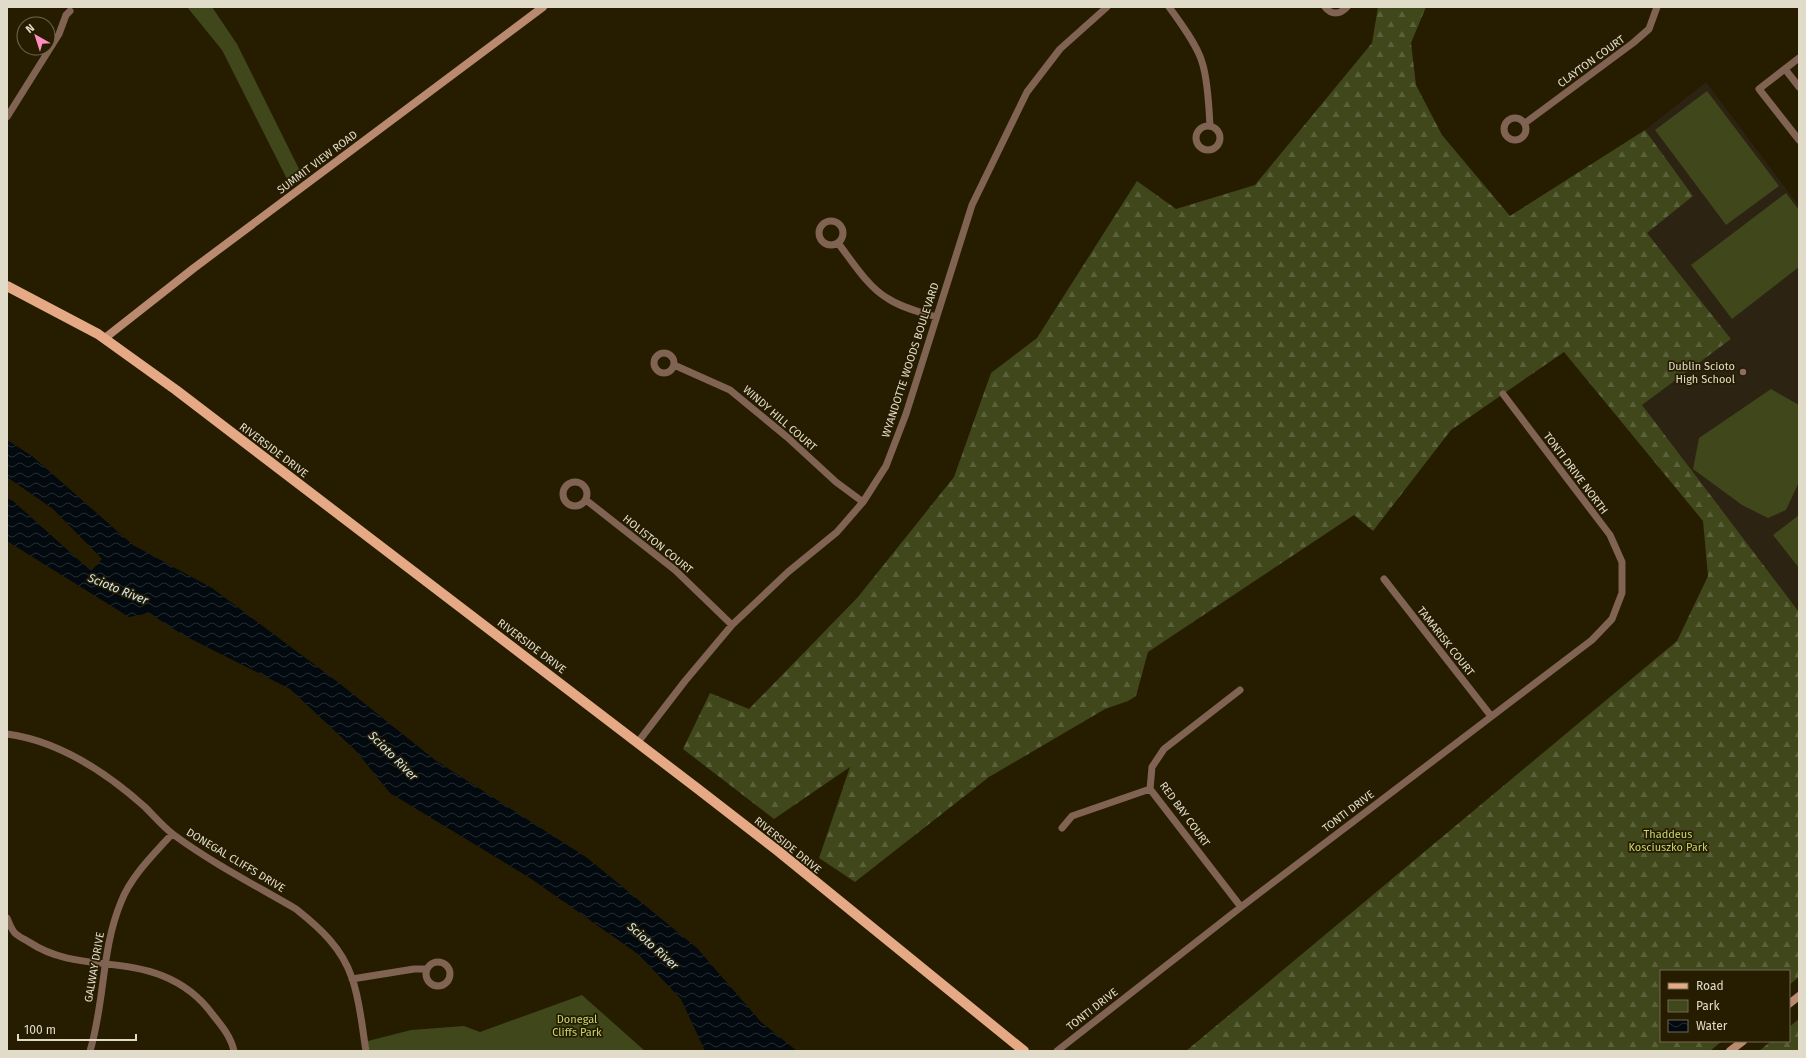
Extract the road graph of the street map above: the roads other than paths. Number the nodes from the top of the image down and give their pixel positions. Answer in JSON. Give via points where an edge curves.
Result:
{"nodes":[{"id":1,"x":543,"y":7,"type":"edge"},
{"id":2,"x":1107,"y":7,"type":"edge"},
{"id":3,"x":1169,"y":7,"type":"edge"},
{"id":4,"x":1324,"y":7,"type":"edge"},
{"id":5,"x":1347,"y":7,"type":"edge"},
{"id":6,"x":1657,"y":7,"type":"edge"},
{"id":7,"x":70,"y":11,"type":"dead end"},
{"id":8,"x":1799,"y":58,"type":"edge"},
{"id":9,"x":1785,"y":69,"type":"junction"},
{"id":10,"x":1799,"y":87,"type":"edge"},
{"id":11,"x":7,"y":117,"type":"edge"},
{"id":12,"x":1525,"y":123,"type":"dead end"},
{"id":13,"x":1210,"y":126,"type":"dead end"},
{"id":14,"x":1799,"y":140,"type":"edge"},
{"id":15,"x":838,"y":243,"type":"dead end"},
{"id":16,"x":7,"y":286,"type":"edge"},
{"id":17,"x":936,"y":317,"type":"junction"},
{"id":18,"x":105,"y":338,"type":"junction"},
{"id":19,"x":674,"y":365,"type":"dead end"},
{"id":20,"x":1503,"y":394,"type":"dead end"},
{"id":21,"x":586,"y":500,"type":"dead end"},
{"id":22,"x":863,"y":502,"type":"junction"},
{"id":23,"x":1622,"y":570,"type":"joint"},
{"id":24,"x":1384,"y":578,"type":"dead end"},
{"id":25,"x":732,"y":625,"type":"junction"},
{"id":26,"x":1240,"y":690,"type":"dead end"},
{"id":27,"x":1491,"y":716,"type":"junction"},
{"id":28,"x":7,"y":734,"type":"edge"},
{"id":29,"x":638,"y":742,"type":"junction"},
{"id":30,"x":1150,"y":789,"type":"junction"},
{"id":31,"x":1062,"y":828,"type":"dead end"},
{"id":32,"x":172,"y":834,"type":"junction"},
{"id":33,"x":1241,"y":907,"type":"junction"},
{"id":34,"x":7,"y":918,"type":"edge"},
{"id":35,"x":105,"y":964,"type":"junction"},
{"id":36,"x":427,"y":969,"type":"dead end"},
{"id":37,"x":352,"y":979,"type":"junction"},
{"id":38,"x":1799,"y":996,"type":"edge"},
{"id":39,"x":1790,"y":1003,"type":"edge"},
{"id":40,"x":1742,"y":1042,"type":"edge"},
{"id":41,"x":90,"y":1051,"type":"edge"},
{"id":42,"x":234,"y":1051,"type":"edge"},
{"id":43,"x":366,"y":1051,"type":"edge"},
{"id":44,"x":1024,"y":1051,"type":"edge"},
{"id":45,"x":1057,"y":1051,"type":"edge"},
{"id":46,"x":1730,"y":1051,"type":"edge"}],
"edges":[{"from":1,"to":18,"type":"street","name":"SUMMIT VIEW ROAD","via":[[194,268]]},
{"from":2,"to":17,"type":"street","name":"WYANDOTTE WOODS BOULEVARD","via":[[1060,49],[1027,92],[972,205]]},
{"from":3,"to":13,"type":"street","via":[[1182,24],[1202,62]]},
{"from":4,"to":5,"type":"street","via":[[1335,13]]},
{"from":6,"to":12,"type":"street","name":"CLAYTON COURT","via":[[1649,29]]},
{"from":7,"to":11,"type":"street","via":[[59,34]]},
{"from":8,"to":9,"type":"street"},
{"from":9,"to":10,"type":"street"},
{"from":9,"to":14,"type":"street","via":[[1759,89]]},
{"from":15,"to":17,"type":"street","via":[[870,282],[887,298]]},
{"from":16,"to":18,"type":"main road","name":"RIVERSIDE DRIVE"},
{"from":17,"to":22,"type":"street","name":"WYANDOTTE WOODS BOULEVARD","via":[[906,414],[886,466]]},
{"from":18,"to":29,"type":"main road","name":"RIVERSIDE DRIVE"},
{"from":19,"to":22,"type":"street","name":"WINDY HILL COURT","via":[[730,390],[787,436],[836,482]]},
{"from":20,"to":23,"type":"street","name":"TONTI DRIVE NORTH","via":[[1610,535],[1622,562]]},
{"from":21,"to":25,"type":"street","name":"HOLISTON COURT","via":[[675,570]]},
{"from":22,"to":25,"type":"street","name":"WYANDOTTE WOODS BOULEVARD","via":[[837,532],[788,572]]},
{"from":23,"to":27,"type":"street","name":"TONTI DRIVE","via":[[1622,593],[1612,619],[1592,640]]},
{"from":24,"to":27,"type":"street","name":"TAMARISK COURT"},
{"from":25,"to":29,"type":"street","name":"WYANDOTTE WOODS BOULEVARD"},
{"from":26,"to":30,"type":"street","name":"RED BAY COURT","via":[[1164,749],[1152,767]]},
{"from":27,"to":33,"type":"street","name":"TONTI DRIVE"},
{"from":28,"to":32,"type":"street","name":"DONEGAL CLIFFS DRIVE","via":[[25,736],[63,751],[86,764],[122,788]]},
{"from":29,"to":44,"type":"main road","name":"RIVERSIDE DRIVE","via":[[778,851]]},
{"from":30,"to":31,"type":"street","via":[[1072,816]]},
{"from":30,"to":33,"type":"street","name":"RED BAY COURT"},
{"from":32,"to":35,"type":"street","name":"GALWAY DRIVE","via":[[142,867],[121,901],[108,941]]},
{"from":32,"to":37,"type":"street","name":"DONEGAL CLIFFS DRIVE","via":[[309,919],[330,939]]},
{"from":33,"to":45,"type":"street","name":"TONTI DRIVE"},
{"from":34,"to":35,"type":"street","via":[[15,933],[37,948],[60,958]]},
{"from":35,"to":41,"type":"street","name":"GALWAY DRIVE","via":[[95,1035]]},
{"from":35,"to":42,"type":"street","via":[[163,976],[186,988],[206,1005],[232,1042]]},
{"from":36,"to":37,"type":"street"},
{"from":37,"to":43,"type":"street","name":"DONEGAL CLIFFS DRIVE"},
{"from":38,"to":39,"type":"street"},
{"from":40,"to":46,"type":"street"}]}
